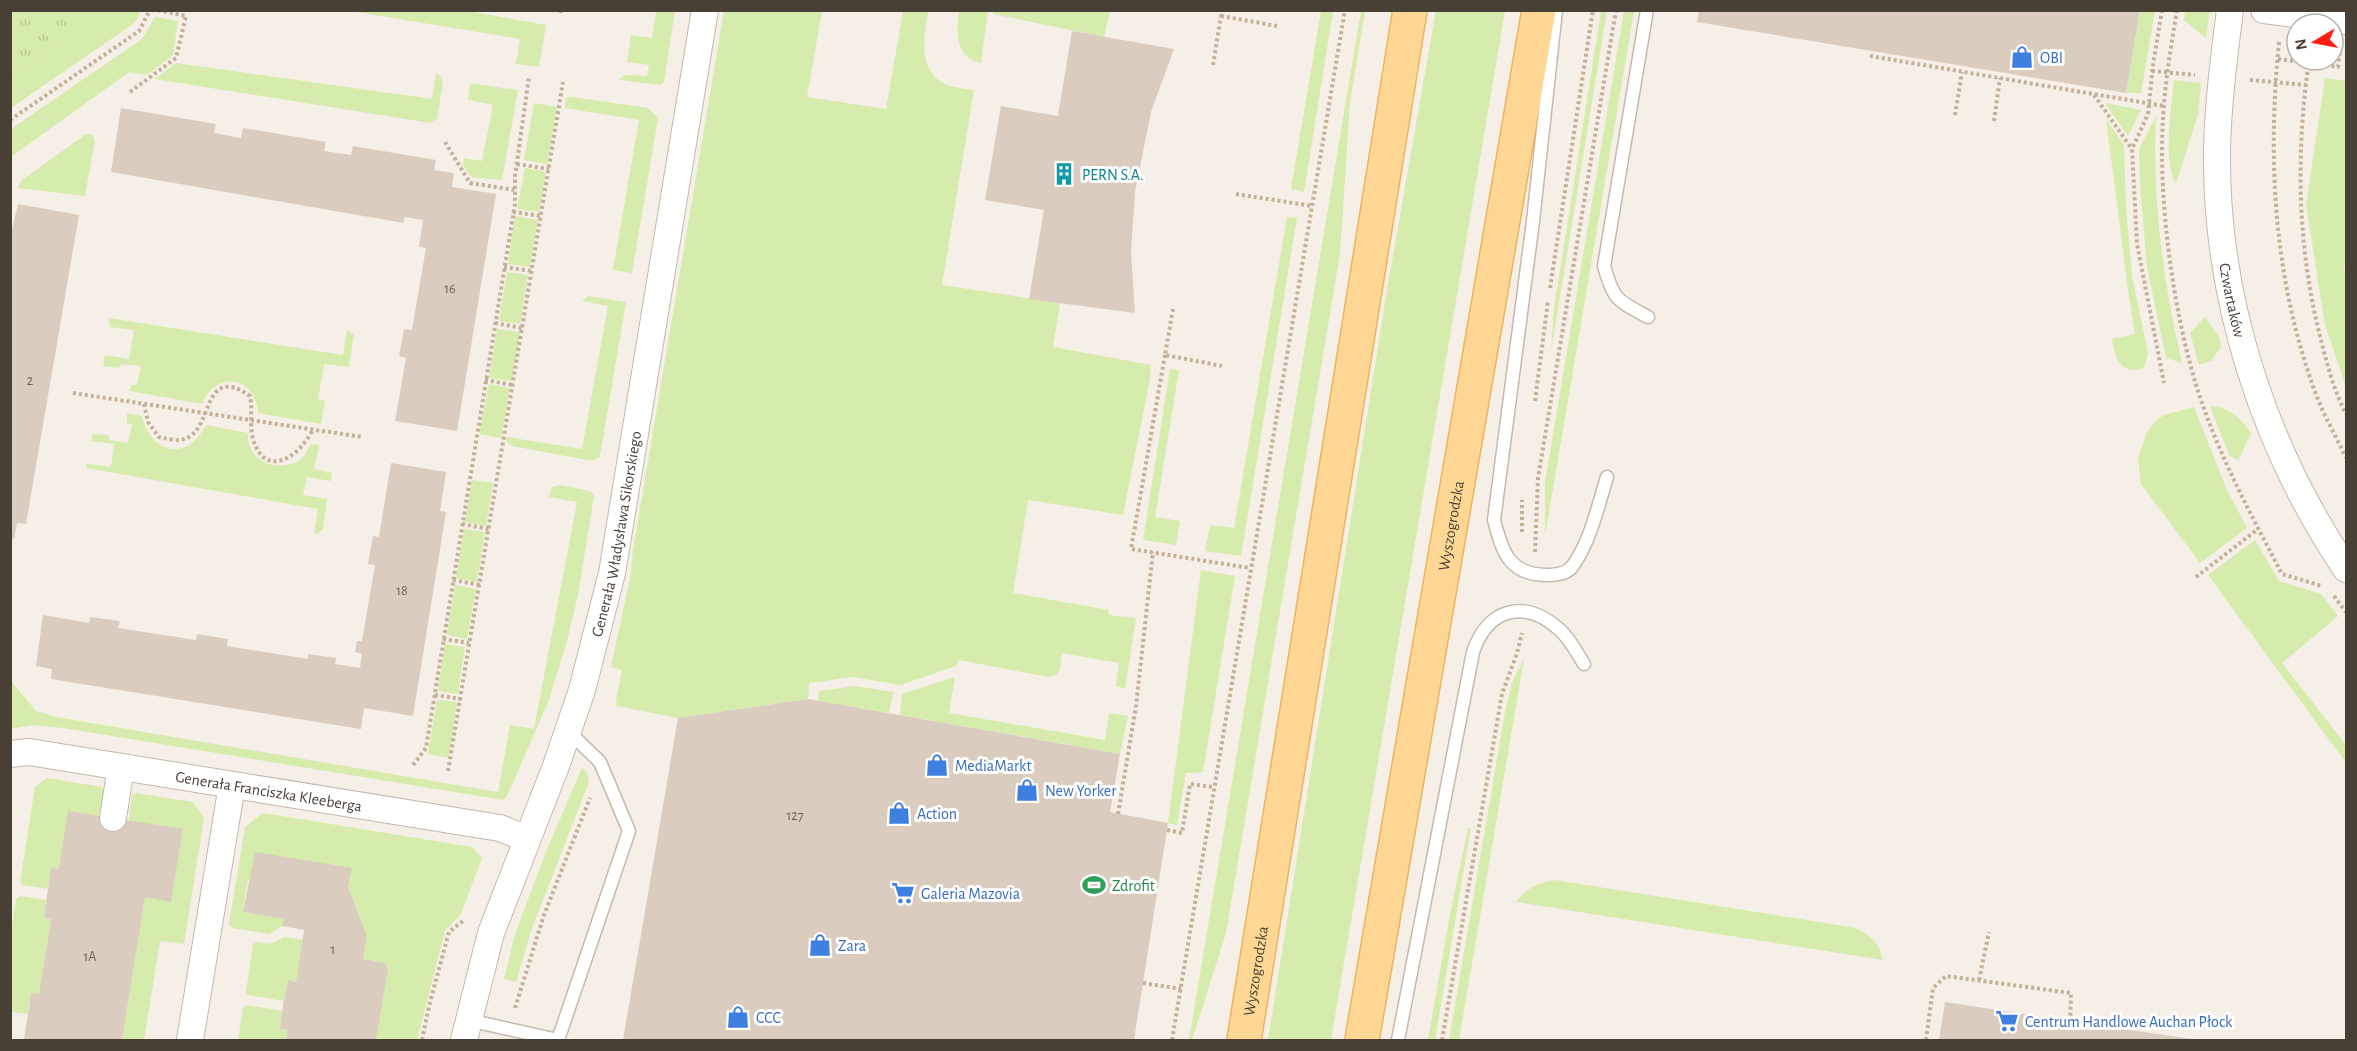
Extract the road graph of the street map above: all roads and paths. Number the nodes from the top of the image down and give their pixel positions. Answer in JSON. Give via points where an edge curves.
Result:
{"nodes":[{"id":1,"x":150,"y":10,"type":"edge"},
{"id":2,"x":157,"y":10,"type":"edge"},
{"id":3,"x":705,"y":10,"type":"edge"},
{"id":4,"x":1344,"y":10,"type":"edge"},
{"id":5,"x":1410,"y":10,"type":"edge"},
{"id":6,"x":1539,"y":10,"type":"edge"},
{"id":7,"x":1556,"y":10,"type":"edge"},
{"id":8,"x":1616,"y":10,"type":"edge"},
{"id":9,"x":1647,"y":10,"type":"edge"},
{"id":10,"x":2162,"y":10,"type":"edge"},
{"id":11,"x":2177,"y":10,"type":"edge"},
{"id":12,"x":2230,"y":10,"type":"edge"},
{"id":13,"x":2274,"y":12,"type":"edge"},
{"id":14,"x":1221,"y":13,"type":"edge"},
{"id":15,"x":1276,"y":27,"type":"dead end"},
{"id":16,"x":1870,"y":56,"type":"dead end"},
{"id":17,"x":2278,"y":59,"type":"junction"},
{"id":18,"x":2285,"y":59,"type":"edge"},
{"id":19,"x":1213,"y":65,"type":"dead end"},
{"id":20,"x":1962,"y":72,"type":"junction"},
{"id":21,"x":2308,"y":72,"type":"edge"},
{"id":22,"x":529,"y":77,"type":"dead end"},
{"id":23,"x":2000,"y":78,"type":"junction"},
{"id":24,"x":563,"y":82,"type":"dead end"},
{"id":25,"x":130,"y":92,"type":"dead end"},
{"id":26,"x":2093,"y":94,"type":"junction"},
{"id":27,"x":2149,"y":104,"type":"junction"},
{"id":28,"x":2164,"y":106,"type":"junction"},
{"id":29,"x":1955,"y":115,"type":"dead end"},
{"id":30,"x":10,"y":120,"type":"edge"},
{"id":31,"x":1994,"y":121,"type":"dead end"},
{"id":32,"x":445,"y":142,"type":"dead end"},
{"id":33,"x":2132,"y":149,"type":"junction"},
{"id":34,"x":517,"y":164,"type":"junction"},
{"id":35,"x":549,"y":169,"type":"junction"},
{"id":36,"x":515,"y":190,"type":"junction"},
{"id":37,"x":1236,"y":194,"type":"dead end"},
{"id":38,"x":1311,"y":206,"type":"junction"},
{"id":39,"x":513,"y":212,"type":"junction"},
{"id":40,"x":541,"y":216,"type":"junction"},
{"id":41,"x":504,"y":267,"type":"junction"},
{"id":42,"x":532,"y":271,"type":"junction"},
{"id":43,"x":1173,"y":309,"type":"dead end"},
{"id":44,"x":1648,"y":317,"type":"dead end"},
{"id":45,"x":495,"y":322,"type":"junction"},
{"id":46,"x":522,"y":328,"type":"junction"},
{"id":47,"x":1165,"y":355,"type":"junction"},
{"id":48,"x":1222,"y":366,"type":"dead end"},
{"id":49,"x":485,"y":380,"type":"junction"},
{"id":50,"x":2164,"y":384,"type":"dead end"},
{"id":51,"x":513,"y":385,"type":"junction"},
{"id":52,"x":73,"y":393,"type":"dead end"},
{"id":53,"x":144,"y":404,"type":"junction"},
{"id":54,"x":204,"y":413,"type":"junction"},
{"id":55,"x":2346,"y":414,"type":"edge"},
{"id":56,"x":251,"y":420,"type":"junction"},
{"id":57,"x":313,"y":429,"type":"junction"},
{"id":58,"x":362,"y":437,"type":"dead end"},
{"id":59,"x":2346,"y":458,"type":"edge"},
{"id":60,"x":1607,"y":477,"type":"dead end"},
{"id":61,"x":462,"y":524,"type":"junction"},
{"id":62,"x":489,"y":529,"type":"junction"},
{"id":63,"x":2258,"y":529,"type":"junction"},
{"id":64,"x":1153,"y":552,"type":"junction"},
{"id":65,"x":1250,"y":568,"type":"junction"},
{"id":66,"x":2346,"y":569,"type":"edge"},
{"id":67,"x":1531,"y":573,"type":"junction"},
{"id":68,"x":2196,"y":577,"type":"dead end"},
{"id":69,"x":453,"y":580,"type":"junction"},
{"id":70,"x":480,"y":585,"type":"junction"},
{"id":71,"x":1526,"y":611,"type":"junction"},
{"id":72,"x":2346,"y":612,"type":"edge"},
{"id":73,"x":443,"y":639,"type":"junction"},
{"id":74,"x":470,"y":643,"type":"junction"},
{"id":75,"x":1584,"y":664,"type":"dead end"},
{"id":76,"x":435,"y":695,"type":"junction"},
{"id":77,"x":461,"y":699,"type":"junction"},
{"id":78,"x":568,"y":731,"type":"junction"},
{"id":79,"x":10,"y":754,"type":"edge"},
{"id":80,"x":600,"y":762,"type":"junction"},
{"id":81,"x":413,"y":765,"type":"dead end"},
{"id":82,"x":121,"y":767,"type":"junction"},
{"id":83,"x":448,"y":771,"type":"dead end"},
{"id":84,"x":232,"y":784,"type":"junction"},
{"id":85,"x":1214,"y":787,"type":"junction"},
{"id":86,"x":1119,"y":814,"type":"dead end"},
{"id":87,"x":113,"y":818,"type":"dead end"},
{"id":88,"x":1167,"y":830,"type":"dead end"},
{"id":89,"x":526,"y":839,"type":"junction"},
{"id":90,"x":466,"y":915,"type":"dead end"},
{"id":91,"x":1989,"y":932,"type":"dead end"},
{"id":92,"x":1979,"y":980,"type":"junction"},
{"id":93,"x":1143,"y":983,"type":"dead end"},
{"id":94,"x":1181,"y":989,"type":"junction"},
{"id":95,"x":2070,"y":1024,"type":"dead end"},
{"id":96,"x":466,"y":1030,"type":"edge"},
{"id":97,"x":510,"y":1030,"type":"junction"},
{"id":98,"x":558,"y":1040,"type":"edge"},
{"id":99,"x":190,"y":1041,"type":"edge"},
{"id":100,"x":422,"y":1041,"type":"edge"},
{"id":101,"x":1172,"y":1041,"type":"edge"},
{"id":102,"x":1244,"y":1041,"type":"edge"},
{"id":103,"x":1362,"y":1041,"type":"edge"},
{"id":104,"x":1398,"y":1041,"type":"edge"},
{"id":105,"x":1442,"y":1041,"type":"edge"},
{"id":106,"x":1926,"y":1041,"type":"edge"}],
"edges":[{"from":1,"to":30,"type":"path","via":[[139,31]]},
{"from":2,"to":25,"type":"path","via":[[186,16],[176,58]]},
{"from":3,"to":78,"type":"street","name":"Generała Władysława Sikorskiego","via":[[612,573]]},
{"from":4,"to":38,"type":"path"},
{"from":5,"to":102,"type":"main road","name":"Wyszogrodzka"},
{"from":6,"to":103,"type":"main road","name":"Wyszogrodzka"},
{"from":7,"to":67,"type":"lane","via":[[1494,520],[1500,544],[1516,569]]},
{"from":8,"to":67,"type":"path","via":[[1538,478],[1537,542]]},
{"from":9,"to":44,"type":"lane","via":[[1604,266],[1612,293]]},
{"from":10,"to":27,"type":"path"},
{"from":11,"to":28,"type":"path"},
{"from":12,"to":66,"type":"street","name":"Czwartaków","via":[[2217,152],[2222,232],[2234,308],[2257,389],[2286,465]]},
{"from":13,"to":17,"type":"path"},
{"from":14,"to":15,"type":"path"},
{"from":14,"to":19,"type":"path"},
{"from":16,"to":20,"type":"path"},
{"from":17,"to":18,"type":"path"},
{"from":17,"to":59,"type":"path","via":[[2274,154],[2279,245],[2303,354]]},
{"from":20,"to":23,"type":"path"},
{"from":20,"to":29,"type":"path"},
{"from":21,"to":55,"type":"path","via":[[2300,140],[2301,224],[2317,323]]},
{"from":22,"to":34,"type":"path"},
{"from":23,"to":26,"type":"path"},
{"from":23,"to":31,"type":"path"},
{"from":24,"to":35,"type":"path"},
{"from":26,"to":27,"type":"path"},
{"from":26,"to":33,"type":"path"},
{"from":27,"to":28,"type":"path"},
{"from":27,"to":33,"type":"path"},
{"from":28,"to":63,"type":"path","via":[[2162,152],[2168,237],[2192,368],[2224,460]]},
{"from":32,"to":36,"type":"path","via":[[470,183]]},
{"from":33,"to":50,"type":"path","via":[[2138,244]]},
{"from":34,"to":35,"type":"path"},
{"from":34,"to":36,"type":"path"},
{"from":35,"to":40,"type":"path"},
{"from":36,"to":39,"type":"path"},
{"from":37,"to":38,"type":"path"},
{"from":38,"to":65,"type":"path"},
{"from":39,"to":40,"type":"path"},
{"from":39,"to":41,"type":"path"},
{"from":40,"to":42,"type":"path"},
{"from":41,"to":42,"type":"path"},
{"from":41,"to":45,"type":"path"},
{"from":42,"to":46,"type":"path"},
{"from":43,"to":47,"type":"path"},
{"from":45,"to":46,"type":"path"},
{"from":45,"to":49,"type":"path"},
{"from":46,"to":51,"type":"path"},
{"from":47,"to":48,"type":"path"},
{"from":47,"to":64,"type":"path","via":[[1131,549]]},
{"from":49,"to":51,"type":"path"},
{"from":49,"to":61,"type":"path"},
{"from":51,"to":62,"type":"path"},
{"from":52,"to":53,"type":"path"},
{"from":53,"to":54,"type":"path"},
{"from":53,"to":54,"type":"path","via":[[148,422],[159,437],[169,440],[184,440],[194,434]]},
{"from":54,"to":56,"type":"path"},
{"from":54,"to":56,"type":"path","via":[[210,399],[228,387],[241,389],[250,396]]},
{"from":56,"to":57,"type":"path"},
{"from":56,"to":57,"type":"path","via":[[257,450],[268,459],[279,461],[300,450]]},
{"from":57,"to":58,"type":"path"},
{"from":60,"to":67,"type":"lane","via":[[1586,544],[1573,567],[1563,574]]},
{"from":61,"to":62,"type":"path"},
{"from":61,"to":69,"type":"path"},
{"from":62,"to":70,"type":"path"},
{"from":63,"to":68,"type":"path"},
{"from":63,"to":72,"type":"path","via":[[2282,574],[2328,588]]},
{"from":64,"to":65,"type":"path"},
{"from":64,"to":86,"type":"path"},
{"from":65,"to":85,"type":"path"},
{"from":69,"to":70,"type":"path"},
{"from":69,"to":73,"type":"path"},
{"from":70,"to":74,"type":"path"},
{"from":71,"to":75,"type":"lane","via":[[1550,621]]},
{"from":71,"to":104,"type":"lane","via":[[1492,621],[1479,634],[1473,652]]},
{"from":71,"to":105,"type":"path","via":[[1517,653],[1502,694]]},
{"from":73,"to":74,"type":"path"},
{"from":73,"to":76,"type":"path"},
{"from":74,"to":77,"type":"path"},
{"from":76,"to":77,"type":"path"},
{"from":76,"to":81,"type":"path","via":[[426,748]]},
{"from":77,"to":83,"type":"path"},
{"from":78,"to":80,"type":"lane"},
{"from":78,"to":89,"type":"street","name":"Generała Władysława Sikorskiego"},
{"from":79,"to":82,"type":"street","name":"Generała Franciszka Kleeberga","via":[[28,753]]},
{"from":80,"to":97,"type":"path","via":[[571,852],[544,915]]},
{"from":80,"to":98,"type":"lane","via":[[629,831]]},
{"from":82,"to":84,"type":"street","name":"Generała Franciszka Kleeberga"},
{"from":82,"to":87,"type":"street"},
{"from":84,"to":89,"type":"street","name":"Generała Franciszka Kleeberga","via":[[500,828]]},
{"from":84,"to":99,"type":"street"},
{"from":85,"to":88,"type":"path","via":[[1190,784],[1182,833]]},
{"from":85,"to":94,"type":"path"},
{"from":89,"to":96,"type":"street","name":"Generała Władysława Sikorskiego","via":[[491,933]]},
{"from":90,"to":100,"type":"path","via":[[449,932]]},
{"from":91,"to":92,"type":"path"},
{"from":92,"to":95,"type":"path","via":[[2071,993]]},
{"from":92,"to":106,"type":"path","via":[[1946,976],[1933,988]]},
{"from":93,"to":94,"type":"path"},
{"from":94,"to":101,"type":"path"},
{"from":96,"to":97,"type":"lane"},
{"from":97,"to":98,"type":"lane"}]}
